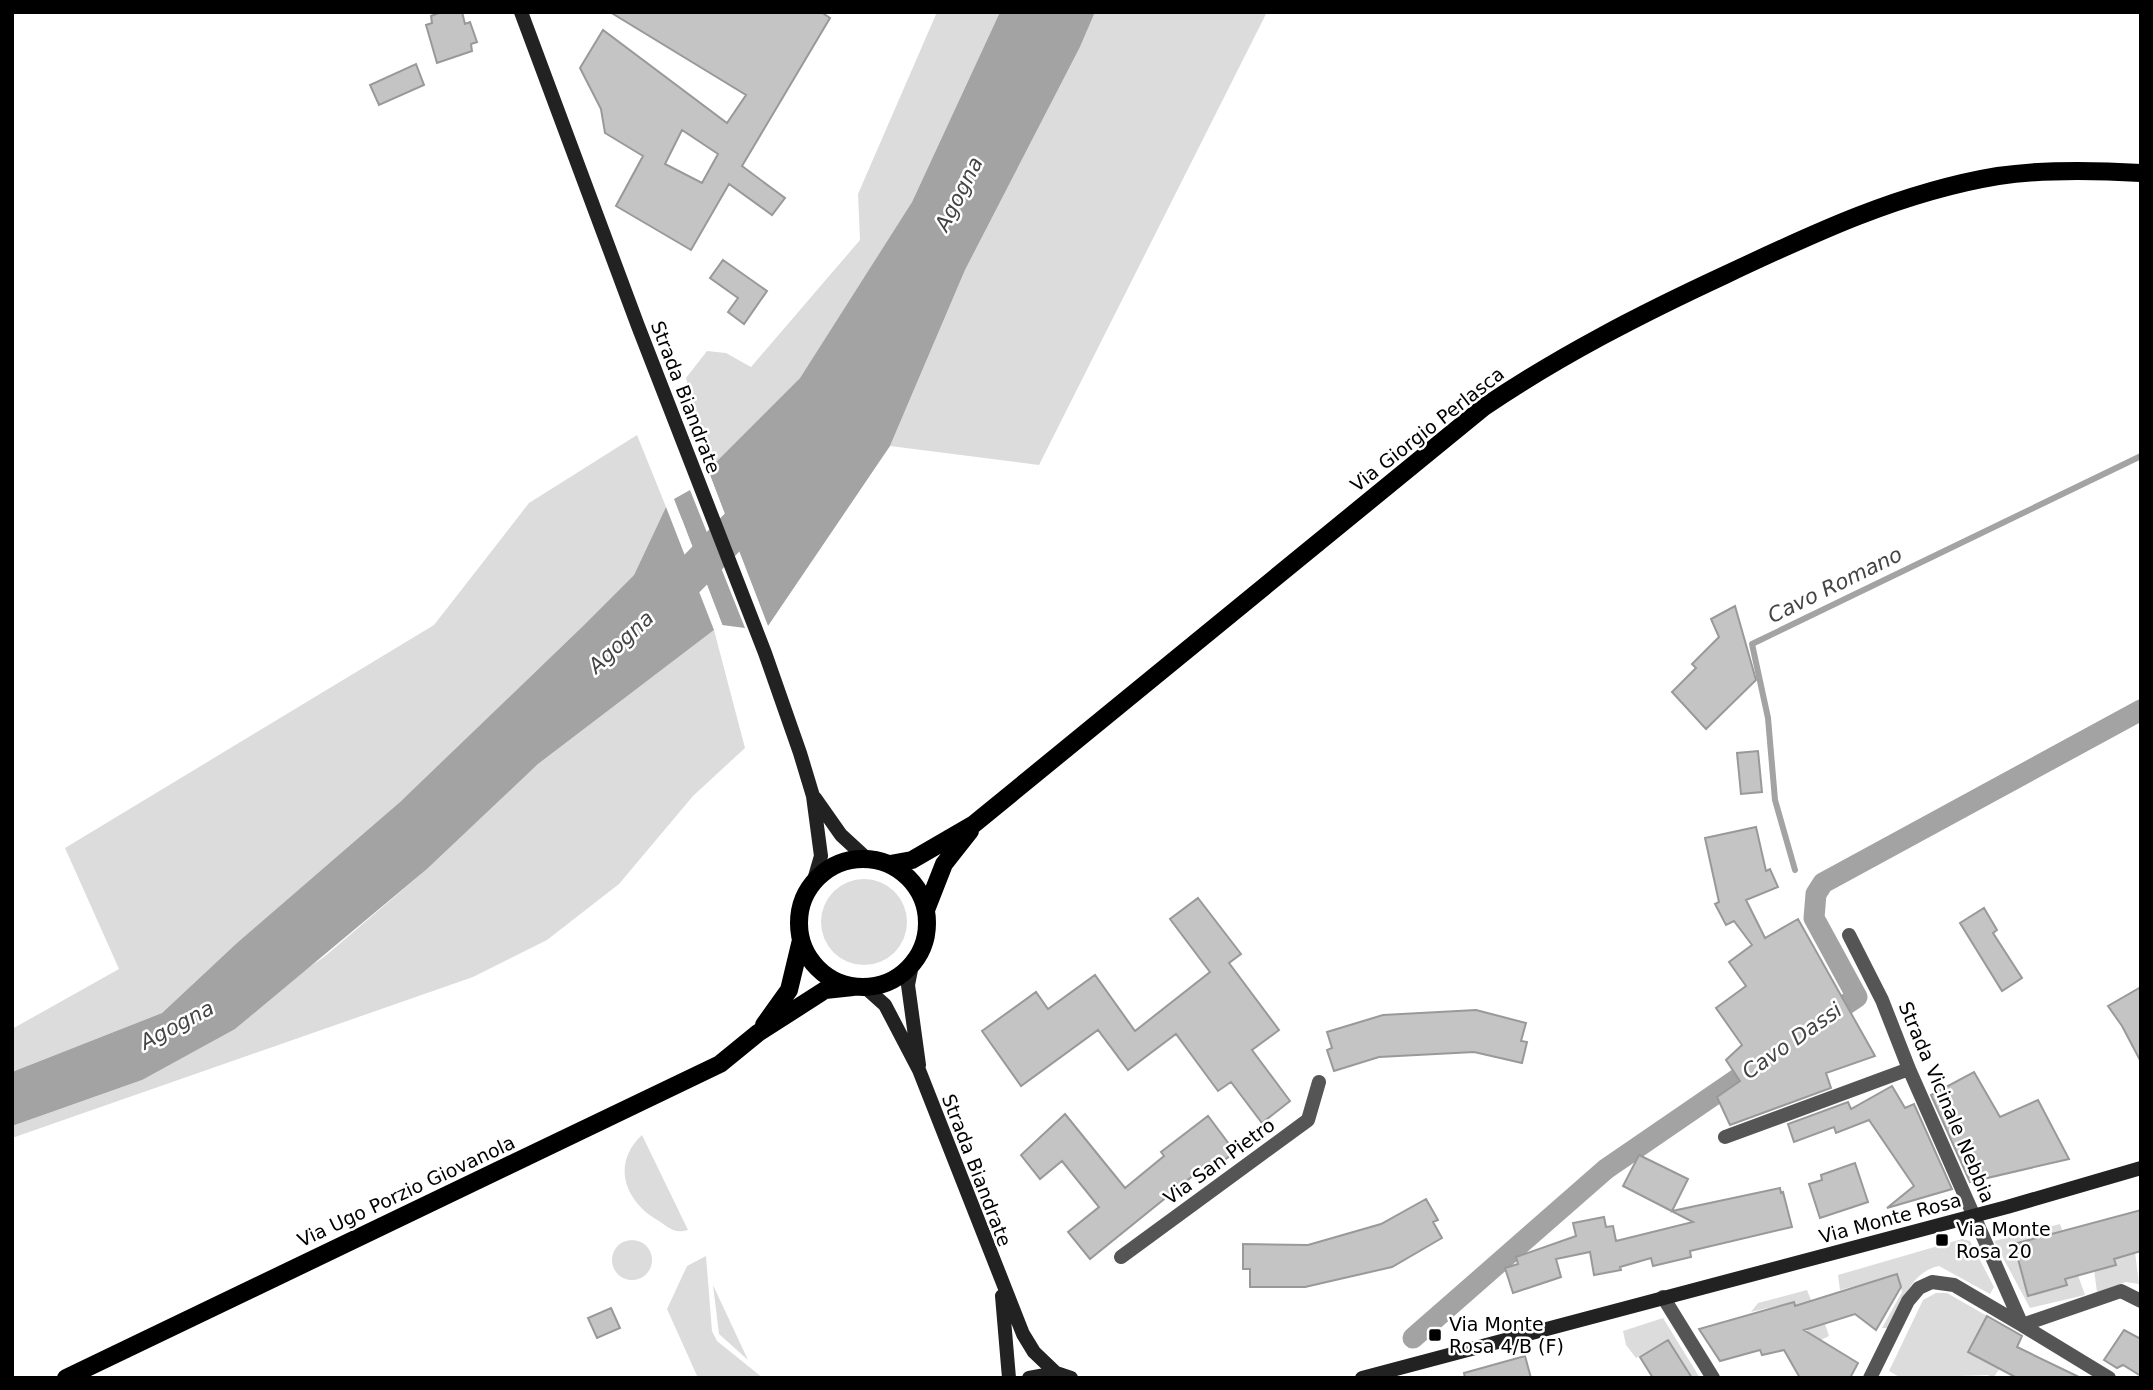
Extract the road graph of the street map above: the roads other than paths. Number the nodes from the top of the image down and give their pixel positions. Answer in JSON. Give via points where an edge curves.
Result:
{"nodes":[{"id":1,"x":521,"y":12,"type":"edge"},
{"id":2,"x":2141,"y":173,"type":"edge"},
{"id":3,"x":813,"y":796,"type":"junction"},
{"id":4,"x":975,"y":824,"type":"junction"},
{"id":5,"x":866,"y":858,"type":"junction"},
{"id":6,"x":890,"y":864,"type":"junction"},
{"id":7,"x":814,"y":880,"type":"junction"},
{"id":8,"x":926,"y":910,"type":"junction"},
{"id":9,"x":1849,"y":935,"type":"dead end"},
{"id":10,"x":801,"y":940,"type":"junction"},
{"id":11,"x":912,"y":965,"type":"junction"},
{"id":12,"x":859,"y":987,"type":"junction"},
{"id":13,"x":758,"y":1033,"type":"junction"},
{"id":14,"x":1909,"y":1069,"type":"junction"},
{"id":15,"x":919,"y":1070,"type":"junction"},
{"id":16,"x":1319,"y":1082,"type":"dead end"},
{"id":17,"x":1725,"y":1137,"type":"dead end"},
{"id":18,"x":2136,"y":1171,"type":"edge"},
{"id":19,"x":1975,"y":1215,"type":"junction"},
{"id":20,"x":1121,"y":1257,"type":"dead end"},
{"id":21,"x":1001,"y":1284,"type":"junction"},
{"id":22,"x":1663,"y":1297,"type":"junction"},
{"id":23,"x":2141,"y":1301,"type":"edge"},
{"id":24,"x":2022,"y":1325,"type":"junction"},
{"id":25,"x":1056,"y":1373,"type":"junction"},
{"id":26,"x":1383,"y":1376,"type":"edge"},
{"id":27,"x":66,"y":1378,"type":"edge"},
{"id":28,"x":1009,"y":1378,"type":"edge"},
{"id":29,"x":1029,"y":1378,"type":"edge"},
{"id":30,"x":1071,"y":1378,"type":"edge"},
{"id":31,"x":1362,"y":1378,"type":"edge"},
{"id":32,"x":1713,"y":1378,"type":"edge"},
{"id":33,"x":1870,"y":1378,"type":"edge"},
{"id":34,"x":2109,"y":1378,"type":"edge"}],
"edges":[{"from":1,"to":3,"type":"main road","name":"Strada Biandrate","via":[[765,653]]},
{"from":2,"to":4,"type":"main road","name":"Via Giorgio Perlasca","via":[[2078,170],[2000,176],[1900,200],[1776,250],[1545,366],[1484,407]]},
{"from":3,"to":5,"type":"main road","name":"Strada Biandrate","via":[[841,835]]},
{"from":3,"to":7,"type":"main road","name":"Strada Biandrate","via":[[821,856]]},
{"from":4,"to":6,"type":"main road","name":"Via Giorgio Perlasca","via":[[912,860]]},
{"from":4,"to":8,"type":"main road","name":"Via Giorgio Perlasca","via":[[944,863]]},
{"from":5,"to":6,"type":"main road"},
{"from":5,"to":7,"type":"main road","via":[[838,864]]},
{"from":6,"to":8,"type":"main road","via":[[914,883]]},
{"from":7,"to":10,"type":"main road","via":[[800,908]]},
{"from":8,"to":11,"type":"main road","via":[[928,929]]},
{"from":9,"to":14,"type":"street","name":"Strada Vicinale Nebbia","via":[[1882,1000]]},
{"from":10,"to":12,"type":"main road","via":[[820,971],[835,981]]},
{"from":10,"to":13,"type":"main road","name":"Via Ugo Porzio Giovanola","via":[[789,990]]},
{"from":11,"to":12,"type":"main road","via":[[883,985]]},
{"from":11,"to":15,"type":"main road","name":"Strada Biandrate","via":[[908,985]]},
{"from":12,"to":13,"type":"main road","name":"Via Ugo Porzio Giovanola","via":[[825,990]]},
{"from":12,"to":15,"type":"main road","name":"Strada Biandrate","via":[[891,1014]]},
{"from":13,"to":27,"type":"main road","name":"Via Ugo Porzio Giovanola","via":[[720,1064]]},
{"from":14,"to":17,"type":"street"},
{"from":14,"to":19,"type":"street","name":"Strada Vicinale Nebbia"},
{"from":15,"to":21,"type":"main road","name":"Strada Biandrate"},
{"from":16,"to":20,"type":"street","name":"Via San Pietro","via":[[1308,1120]]},
{"from":18,"to":19,"type":"main road","name":"Via Monte Rosa"},
{"from":19,"to":22,"type":"main road","name":"Via Monte Rosa"},
{"from":19,"to":24,"type":"street","name":"Strada Vicinale Nebbia"},
{"from":21,"to":25,"type":"main road","name":"Strada Biandrate","via":[[1034,1352]]},
{"from":21,"to":28,"type":"main road","name":"Strada Biandrate"},
{"from":22,"to":26,"type":"main road","name":"Via Monte Rosa"},
{"from":22,"to":32,"type":"street"},
{"from":23,"to":24,"type":"street","via":[[2121,1291]]},
{"from":24,"to":33,"type":"street","via":[[1954,1285],[1932,1282],[1908,1301]]},
{"from":24,"to":34,"type":"street"},
{"from":25,"to":29,"type":"main road"},
{"from":25,"to":30,"type":"main road"},
{"from":26,"to":31,"type":"main road","name":"Via Monte Rosa"}]}
